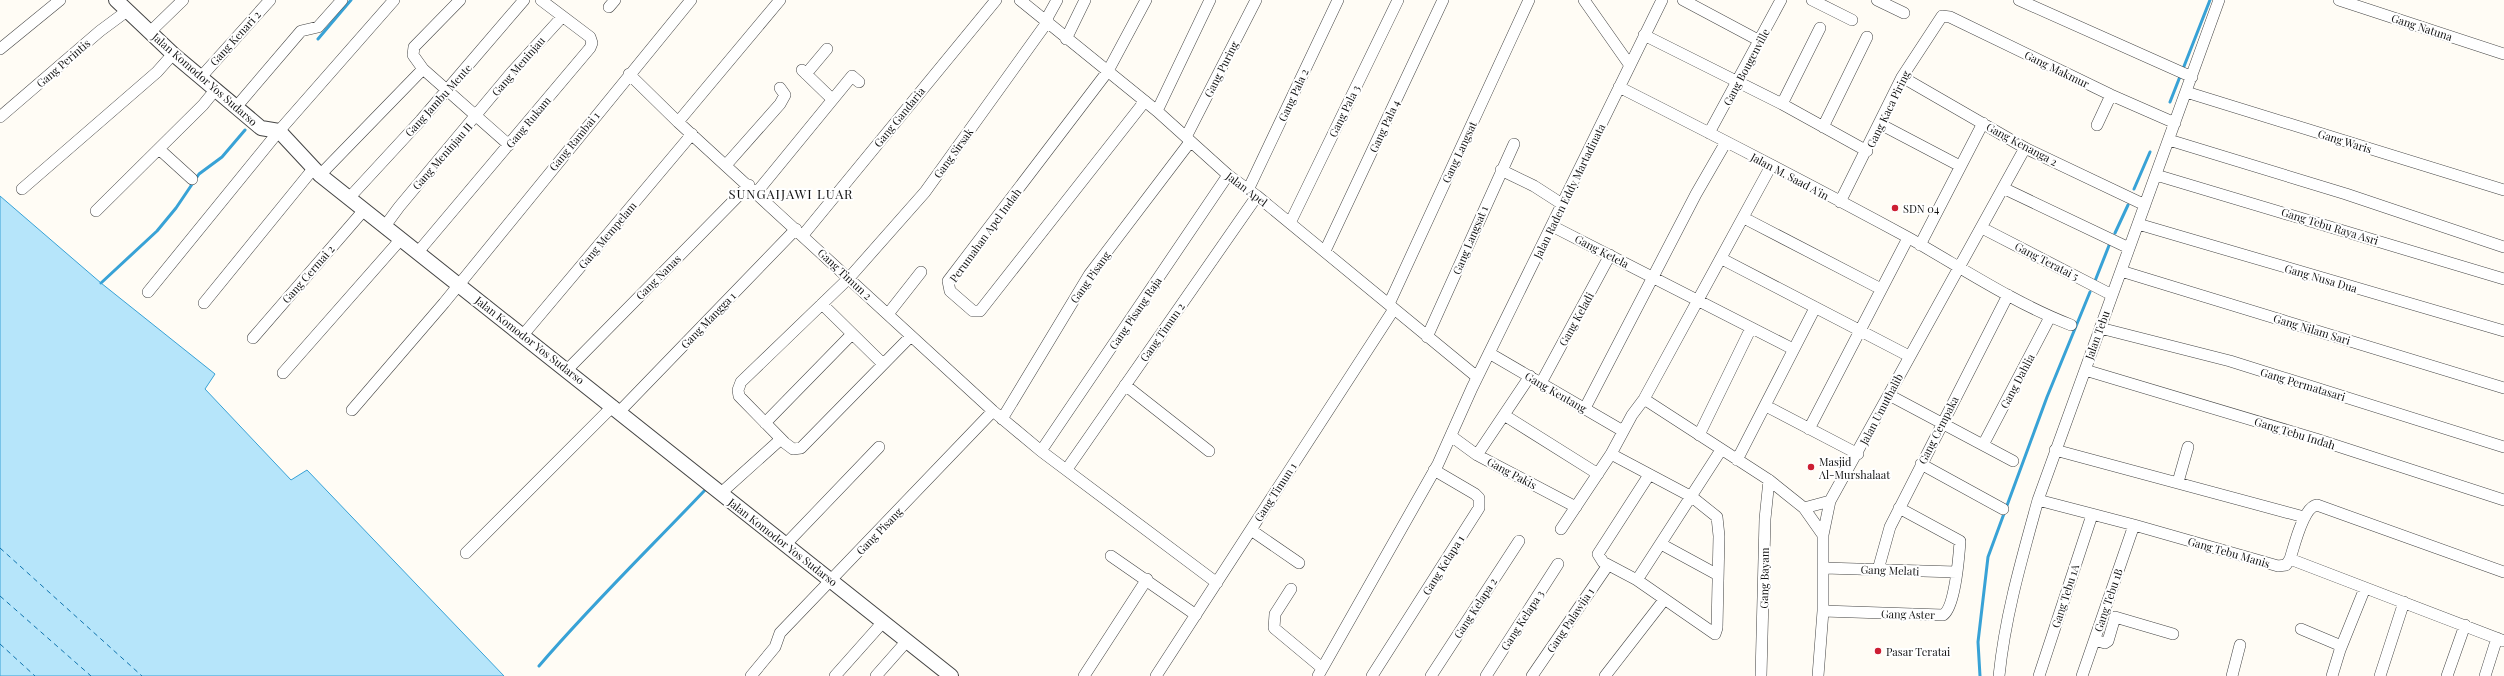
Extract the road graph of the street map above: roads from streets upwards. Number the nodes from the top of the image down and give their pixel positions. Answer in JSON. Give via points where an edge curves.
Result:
{"nodes":[{"id":1,"x":60,"y":0,"type":"edge"},
{"id":2,"x":116,"y":0,"type":"edge"},
{"id":3,"x":183,"y":0,"type":"edge"},
{"id":4,"x":270,"y":0,"type":"edge"},
{"id":5,"x":342,"y":0,"type":"edge"},
{"id":6,"x":394,"y":0,"type":"edge"},
{"id":7,"x":460,"y":0,"type":"edge"},
{"id":8,"x":524,"y":0,"type":"edge"},
{"id":9,"x":541,"y":0,"type":"edge"},
{"id":10,"x":691,"y":0,"type":"edge"},
{"id":11,"x":780,"y":0,"type":"edge"},
{"id":12,"x":996,"y":0,"type":"edge"},
{"id":13,"x":1020,"y":0,"type":"edge"},
{"id":14,"x":1057,"y":0,"type":"edge"},
{"id":15,"x":1085,"y":0,"type":"edge"},
{"id":16,"x":1146,"y":0,"type":"edge"},
{"id":17,"x":1210,"y":0,"type":"edge"},
{"id":18,"x":1256,"y":0,"type":"edge"},
{"id":19,"x":1338,"y":0,"type":"edge"},
{"id":20,"x":1398,"y":0,"type":"edge"},
{"id":21,"x":1443,"y":0,"type":"edge"},
{"id":22,"x":1529,"y":0,"type":"edge"},
{"id":23,"x":1584,"y":0,"type":"edge"},
{"id":24,"x":1662,"y":0,"type":"edge"},
{"id":25,"x":1683,"y":0,"type":"edge"},
{"id":26,"x":1781,"y":0,"type":"edge"},
{"id":27,"x":1812,"y":0,"type":"edge"},
{"id":28,"x":1878,"y":0,"type":"edge"},
{"id":29,"x":2019,"y":0,"type":"edge"},
{"id":30,"x":2339,"y":0,"type":"edge"},
{"id":31,"x":2216,"y":1,"type":"edge"},
{"id":32,"x":128,"y":11,"type":"junction"},
{"id":33,"x":1904,"y":13,"type":"dead end"},
{"id":34,"x":562,"y":17,"type":"junction"},
{"id":35,"x":1940,"y":18,"type":"joint"},
{"id":36,"x":1852,"y":20,"type":"dead end"},
{"id":37,"x":1047,"y":21,"type":"junction"},
{"id":38,"x":1820,"y":28,"type":"dead end"},
{"id":39,"x":150,"y":32,"type":"junction"},
{"id":40,"x":1644,"y":35,"type":"junction"},
{"id":41,"x":1867,"y":37,"type":"dead end"},
{"id":42,"x":1066,"y":39,"type":"junction"},
{"id":43,"x":1760,"y":41,"type":"junction"},
{"id":44,"x":0,"y":49,"type":"edge"},
{"id":45,"x":827,"y":49,"type":"dead end"},
{"id":46,"x":173,"y":54,"type":"junction"},
{"id":47,"x":2504,"y":54,"type":"edge"},
{"id":48,"x":1630,"y":64,"type":"junction"},
{"id":49,"x":423,"y":69,"type":"junction"},
{"id":50,"x":1108,"y":71,"type":"junction"},
{"id":51,"x":629,"y":74,"type":"junction"},
{"id":52,"x":2189,"y":76,"type":"junction"},
{"id":53,"x":200,"y":77,"type":"junction"},
{"id":54,"x":1902,"y":77,"type":"junction"},
{"id":55,"x":859,"y":82,"type":"dead end"},
{"id":56,"x":1738,"y":83,"type":"junction"},
{"id":57,"x":1619,"y":87,"type":"junction"},
{"id":58,"x":216,"y":88,"type":"junction"},
{"id":59,"x":780,"y":88,"type":"dead end"},
{"id":60,"x":446,"y":91,"type":"junction"},
{"id":61,"x":2186,"y":92,"type":"junction"},
{"id":62,"x":2111,"y":95,"type":"junction"},
{"id":63,"x":832,"y":100,"type":"junction"},
{"id":64,"x":1145,"y":101,"type":"junction"},
{"id":65,"x":1782,"y":104,"type":"junction"},
{"id":66,"x":241,"y":110,"type":"junction"},
{"id":67,"x":1157,"y":110,"type":"junction"},
{"id":68,"x":0,"y":117,"type":"edge"},
{"id":69,"x":475,"y":117,"type":"junction"},
{"id":70,"x":678,"y":122,"type":"junction"},
{"id":71,"x":1983,"y":123,"type":"junction"},
{"id":72,"x":2175,"y":123,"type":"junction"},
{"id":73,"x":1880,"y":124,"type":"junction"},
{"id":74,"x":2097,"y":125,"type":"dead end"},
{"id":75,"x":1823,"y":127,"type":"junction"},
{"id":76,"x":279,"y":131,"type":"junction"},
{"id":77,"x":1710,"y":133,"type":"junction"},
{"id":78,"x":692,"y":134,"type":"junction"},
{"id":79,"x":1188,"y":140,"type":"junction"},
{"id":80,"x":2169,"y":140,"type":"junction"},
{"id":81,"x":1726,"y":142,"type":"junction"},
{"id":82,"x":1514,"y":144,"type":"dead end"},
{"id":83,"x":509,"y":145,"type":"junction"},
{"id":84,"x":2025,"y":148,"type":"junction"},
{"id":85,"x":159,"y":149,"type":"junction"},
{"id":86,"x":1867,"y":151,"type":"junction"},
{"id":87,"x":726,"y":165,"type":"junction"},
{"id":88,"x":1771,"y":166,"type":"junction"},
{"id":89,"x":1960,"y":166,"type":"junction"},
{"id":90,"x":1501,"y":170,"type":"junction"},
{"id":91,"x":316,"y":172,"type":"junction"},
{"id":92,"x":1228,"y":175,"type":"junction"},
{"id":93,"x":2156,"y":175,"type":"junction"},
{"id":94,"x":192,"y":179,"type":"dead end"},
{"id":95,"x":2003,"y":188,"type":"junction"},
{"id":96,"x":22,"y":189,"type":"dead end"},
{"id":97,"x":753,"y":189,"type":"junction"},
{"id":98,"x":2504,"y":190,"type":"edge"},
{"id":99,"x":1253,"y":193,"type":"junction"},
{"id":100,"x":349,"y":198,"type":"junction"},
{"id":101,"x":1840,"y":202,"type":"junction"},
{"id":102,"x":1562,"y":204,"type":"junction"},
{"id":103,"x":2146,"y":205,"type":"junction"},
{"id":104,"x":364,"y":210,"type":"junction"},
{"id":105,"x":96,"y":211,"type":"dead end"},
{"id":106,"x":1744,"y":218,"type":"junction"},
{"id":107,"x":1290,"y":223,"type":"junction"},
{"id":108,"x":2138,"y":224,"type":"junction"},
{"id":109,"x":386,"y":226,"type":"junction"},
{"id":110,"x":1552,"y":226,"type":"junction"},
{"id":111,"x":1982,"y":228,"type":"junction"},
{"id":112,"x":800,"y":232,"type":"junction"},
{"id":113,"x":1908,"y":238,"type":"junction"},
{"id":114,"x":401,"y":239,"type":"junction"},
{"id":115,"x":1920,"y":245,"type":"junction"},
{"id":116,"x":2129,"y":248,"type":"junction"},
{"id":117,"x":2504,"y":248,"type":"edge"},
{"id":118,"x":1325,"y":251,"type":"junction"},
{"id":119,"x":418,"y":252,"type":"junction"},
{"id":120,"x":1610,"y":255,"type":"junction"},
{"id":121,"x":1722,"y":259,"type":"junction"},
{"id":122,"x":1959,"y":268,"type":"junction"},
{"id":123,"x":2121,"y":271,"type":"junction"},
{"id":124,"x":921,"y":272,"type":"dead end"},
{"id":125,"x":1652,"y":277,"type":"junction"},
{"id":126,"x":849,"y":278,"type":"junction"},
{"id":127,"x":2504,"y":279,"type":"edge"},
{"id":128,"x":460,"y":284,"type":"junction"},
{"id":129,"x":1881,"y":289,"type":"junction"},
{"id":130,"x":148,"y":292,"type":"dead end"},
{"id":131,"x":2112,"y":294,"type":"junction"},
{"id":132,"x":2008,"y":295,"type":"junction"},
{"id":133,"x":1699,"y":301,"type":"junction"},
{"id":134,"x":204,"y":303,"type":"dead end"},
{"id":135,"x":822,"y":304,"type":"junction"},
{"id":136,"x":1391,"y":306,"type":"junction"},
{"id":137,"x":1815,"y":308,"type":"junction"},
{"id":138,"x":888,"y":314,"type":"junction"},
{"id":139,"x":2050,"y":317,"type":"junction"},
{"id":140,"x":2072,"y":325,"type":"dead end"},
{"id":141,"x":1752,"y":328,"type":"junction"},
{"id":142,"x":2100,"y":328,"type":"junction"},
{"id":143,"x":1859,"y":329,"type":"junction"},
{"id":144,"x":2504,"y":331,"type":"edge"},
{"id":145,"x":852,"y":334,"type":"junction"},
{"id":146,"x":523,"y":336,"type":"junction"},
{"id":147,"x":911,"y":336,"type":"junction"},
{"id":148,"x":1427,"y":337,"type":"junction"},
{"id":149,"x":253,"y":338,"type":"dead end"},
{"id":150,"x":1793,"y":348,"type":"junction"},
{"id":151,"x":1489,"y":353,"type":"junction"},
{"id":152,"x":1909,"y":356,"type":"junction"},
{"id":153,"x":883,"y":364,"type":"junction"},
{"id":154,"x":567,"y":370,"type":"junction"},
{"id":155,"x":2085,"y":370,"type":"junction"},
{"id":156,"x":283,"y":373,"type":"dead end"},
{"id":157,"x":1530,"y":376,"type":"junction"},
{"id":158,"x":1477,"y":377,"type":"junction"},
{"id":159,"x":1541,"y":383,"type":"junction"},
{"id":160,"x":1125,"y":385,"type":"junction"},
{"id":161,"x":2504,"y":388,"type":"edge"},
{"id":162,"x":1889,"y":395,"type":"junction"},
{"id":163,"x":1644,"y":399,"type":"junction"},
{"id":164,"x":1766,"y":406,"type":"junction"},
{"id":165,"x":1585,"y":408,"type":"junction"},
{"id":166,"x":616,"y":409,"type":"junction"},
{"id":167,"x":352,"y":410,"type":"dead end"},
{"id":168,"x":993,"y":411,"type":"junction"},
{"id":169,"x":1504,"y":415,"type":"junction"},
{"id":170,"x":1002,"y":419,"type":"junction"},
{"id":171,"x":765,"y":423,"type":"junction"},
{"id":172,"x":1941,"y":423,"type":"junction"},
{"id":173,"x":1809,"y":430,"type":"junction"},
{"id":174,"x":1623,"y":431,"type":"junction"},
{"id":175,"x":1699,"y":435,"type":"junction"},
{"id":176,"x":1451,"y":436,"type":"junction"},
{"id":177,"x":781,"y":439,"type":"junction"},
{"id":178,"x":1983,"y":445,"type":"junction"},
{"id":179,"x":879,"y":447,"type":"dead end"},
{"id":180,"x":2188,"y":447,"type":"dead end"},
{"id":181,"x":2504,"y":447,"type":"edge"},
{"id":182,"x":1721,"y":450,"type":"junction"},
{"id":183,"x":2055,"y":450,"type":"junction"},
{"id":184,"x":1042,"y":451,"type":"junction"},
{"id":185,"x":1209,"y":451,"type":"dead end"},
{"id":186,"x":1611,"y":454,"type":"junction"},
{"id":187,"x":1858,"y":454,"type":"junction"},
{"id":188,"x":1477,"y":455,"type":"junction"},
{"id":189,"x":1737,"y":460,"type":"junction"},
{"id":190,"x":2013,"y":461,"type":"dead end"},
{"id":191,"x":1920,"y":464,"type":"junction"},
{"id":192,"x":1067,"y":468,"type":"junction"},
{"id":193,"x":1434,"y":470,"type":"junction"},
{"id":194,"x":1598,"y":474,"type":"junction"},
{"id":195,"x":1648,"y":475,"type":"junction"},
{"id":196,"x":1769,"y":480,"type":"junction"},
{"id":197,"x":2178,"y":482,"type":"junction"},
{"id":198,"x":721,"y":493,"type":"junction"},
{"id":199,"x":1692,"y":497,"type":"junction"},
{"id":200,"x":2038,"y":500,"type":"junction"},
{"id":201,"x":2504,"y":500,"type":"edge"},
{"id":202,"x":1830,"y":501,"type":"junction"},
{"id":203,"x":1576,"y":507,"type":"junction"},
{"id":204,"x":1804,"y":508,"type":"junction"},
{"id":205,"x":1899,"y":508,"type":"junction"},
{"id":206,"x":2003,"y":509,"type":"dead end"},
{"id":207,"x":2092,"y":515,"type":"junction"},
{"id":208,"x":2304,"y":517,"type":"junction"},
{"id":209,"x":2134,"y":525,"type":"junction"},
{"id":210,"x":1561,"y":529,"type":"dead end"},
{"id":211,"x":1251,"y":530,"type":"junction"},
{"id":212,"x":1823,"y":534,"type":"junction"},
{"id":213,"x":1519,"y":541,"type":"dead end"},
{"id":214,"x":786,"y":544,"type":"junction"},
{"id":215,"x":1661,"y":544,"type":"junction"},
{"id":216,"x":466,"y":552,"type":"dead end"},
{"id":217,"x":1111,"y":556,"type":"dead end"},
{"id":218,"x":2290,"y":559,"type":"junction"},
{"id":219,"x":1299,"y":563,"type":"dead end"},
{"id":220,"x":1558,"y":564,"type":"dead end"},
{"id":221,"x":1608,"y":565,"type":"junction"},
{"id":222,"x":1824,"y":568,"type":"junction"},
{"id":223,"x":1878,"y":570,"type":"junction"},
{"id":224,"x":1956,"y":572,"type":"junction"},
{"id":225,"x":2504,"y":572,"type":"edge"},
{"id":226,"x":1718,"y":575,"type":"junction"},
{"id":227,"x":1148,"y":579,"type":"junction"},
{"id":228,"x":830,"y":580,"type":"junction"},
{"id":229,"x":1637,"y":580,"type":"junction"},
{"id":230,"x":1217,"y":583,"type":"junction"},
{"id":231,"x":2365,"y":588,"type":"junction"},
{"id":232,"x":1291,"y":589,"type":"dead end"},
{"id":233,"x":1664,"y":600,"type":"junction"},
{"id":234,"x":2404,"y":602,"type":"junction"},
{"id":235,"x":1823,"y":611,"type":"junction"},
{"id":236,"x":1196,"y":615,"type":"junction"},
{"id":237,"x":883,"y":622,"type":"junction"},
{"id":238,"x":2465,"y":625,"type":"junction"},
{"id":239,"x":2301,"y":630,"type":"dead end"},
{"id":240,"x":2173,"y":634,"type":"dead end"},
{"id":241,"x":2500,"y":639,"type":"edge"},
{"id":242,"x":2095,"y":640,"type":"junction"},
{"id":243,"x":906,"y":642,"type":"junction"},
{"id":244,"x":2240,"y":645,"type":"dead end"},
{"id":245,"x":2340,"y":650,"type":"junction"},
{"id":246,"x":1320,"y":672,"type":"edge"},
{"id":247,"x":751,"y":676,"type":"edge"},
{"id":248,"x":835,"y":676,"type":"edge"},
{"id":249,"x":876,"y":676,"type":"edge"},
{"id":250,"x":951,"y":676,"type":"edge"},
{"id":251,"x":1084,"y":676,"type":"edge"},
{"id":252,"x":1156,"y":676,"type":"edge"},
{"id":253,"x":1372,"y":676,"type":"edge"},
{"id":254,"x":1431,"y":676,"type":"edge"},
{"id":255,"x":1486,"y":676,"type":"edge"},
{"id":256,"x":1532,"y":676,"type":"edge"},
{"id":257,"x":1605,"y":676,"type":"edge"},
{"id":258,"x":1762,"y":676,"type":"edge"},
{"id":259,"x":1818,"y":676,"type":"edge"},
{"id":260,"x":1999,"y":676,"type":"edge"},
{"id":261,"x":2038,"y":676,"type":"edge"},
{"id":262,"x":2082,"y":676,"type":"edge"},
{"id":263,"x":2232,"y":676,"type":"edge"},
{"id":264,"x":2332,"y":676,"type":"edge"},
{"id":265,"x":2380,"y":676,"type":"edge"},
{"id":266,"x":2447,"y":676,"type":"edge"},
{"id":267,"x":2485,"y":676,"type":"edge"}],
"edges":[{"from":1,"to":44,"type":"street"},
{"from":2,"to":32,"type":"street","name":"Jalan Komodor Yos Sudarso"},
{"from":3,"to":39,"type":"street"},
{"from":4,"to":53,"type":"street","name":"Gang Kenari 2"},
{"from":5,"to":66,"type":"street","via":[[318,27],[301,31]]},
{"from":6,"to":76,"type":"street"},
{"from":7,"to":49,"type":"street","name":"Gang Meninjau II","via":[[414,47],[413,55]]},
{"from":8,"to":60,"type":"street","name":"Gang Jambu Mente"},
{"from":9,"to":34,"type":"street","name":"Gang Rukam"},
{"from":10,"to":51,"type":"street","name":"Gang Rambai 1"},
{"from":11,"to":70,"type":"street"},
{"from":12,"to":112,"type":"street","name":"Gang Gandaria"},
{"from":13,"to":37,"type":"street","name":"Jalan Apel"},
{"from":14,"to":37,"type":"street","name":"Gang Sirsak"},
{"from":15,"to":42,"type":"street"},
{"from":16,"to":50,"type":"street"},
{"from":17,"to":67,"type":"street"},
{"from":18,"to":79,"type":"street","name":"Gang Puring"},
{"from":19,"to":99,"type":"street","name":"Gang Pala 2"},
{"from":20,"to":107,"type":"street","name":"Gang Pala 3"},
{"from":21,"to":118,"type":"street","name":"Gang Pala 4"},
{"from":22,"to":136,"type":"street","name":"Gang Langsat"},
{"from":23,"to":48,"type":"street"},
{"from":24,"to":40,"type":"street","name":"Jalan Raden Eddy Martadinata"},
{"from":25,"to":43,"type":"street"},
{"from":26,"to":43,"type":"street","name":"Gang Bougenville"},
{"from":27,"to":36,"type":"street"},
{"from":28,"to":33,"type":"street"},
{"from":29,"to":52,"type":"street"},
{"from":30,"to":47,"type":"street","name":"Gang Natuna"},
{"from":31,"to":52,"type":"street","name":"Jalan Tebu"},
{"from":32,"to":39,"type":"street","name":"Jalan Komodor Yos Sudarso"},
{"from":32,"to":68,"type":"street","name":"Gang Perintis","via":[[100,31]]},
{"from":34,"to":69,"type":"street","name":"Gang Meninjau"},
{"from":34,"to":83,"type":"street","name":"Gang Rukam","via":[[590,37],[592,43],[588,52]]},
{"from":35,"to":54,"type":"street","name":"Gang Kaca Piring"},
{"from":35,"to":62,"type":"street","name":"Gang Makmur","via":[[1950,17]]},
{"from":37,"to":42,"type":"street","name":"Jalan Apel"},
{"from":37,"to":126,"type":"street","name":"Gang Sirsak","via":[[925,192]]},
{"from":38,"to":65,"type":"street"},
{"from":39,"to":46,"type":"street","name":"Jalan Komodor Yos Sudarso"},
{"from":40,"to":48,"type":"street","name":"Jalan Raden Eddy Martadinata"},
{"from":40,"to":56,"type":"street"},
{"from":41,"to":75,"type":"street"},
{"from":42,"to":50,"type":"street","name":"Jalan Apel"},
{"from":43,"to":56,"type":"street","name":"Gang Bougenville"},
{"from":45,"to":63,"type":"street","via":[[804,72]]},
{"from":46,"to":53,"type":"street","name":"Jalan Komodor Yos Sudarso"},
{"from":46,"to":96,"type":"street","via":[[156,72]]},
{"from":48,"to":57,"type":"street","name":"Jalan Raden Eddy Martadinata"},
{"from":49,"to":60,"type":"street","name":"Gang Meninjau II"},
{"from":49,"to":91,"type":"street"},
{"from":50,"to":64,"type":"street","name":"Jalan Apel"},
{"from":50,"to":64,"type":"street","name":"Perumahan Apel Indah","via":[[948,281],[950,291],[973,311],[978,312],[982,309]]},
{"from":51,"to":70,"type":"street","name":"Gang Timun 2"},
{"from":51,"to":128,"type":"street","name":"Gang Rambai 1"},
{"from":52,"to":61,"type":"street","name":"Jalan Tebu"},
{"from":53,"to":58,"type":"street","name":"Jalan Komodor Yos Sudarso"},
{"from":54,"to":71,"type":"street","name":"Gang Kenanga 2"},
{"from":54,"to":73,"type":"street","name":"Gang Kaca Piring"},
{"from":55,"to":63,"type":"street","name":"Gang Nanas","via":[[852,76]]},
{"from":56,"to":65,"type":"street"},
{"from":56,"to":77,"type":"street","name":"Gang Bougenville"},
{"from":57,"to":77,"type":"street","name":"Jalan M. Saad A'in"},
{"from":57,"to":102,"type":"street","name":"Jalan Raden Eddy Martadinata"},
{"from":58,"to":66,"type":"street","name":"Jalan Komodor Yos Sudarso"},
{"from":58,"to":85,"type":"street","via":[[203,105]]},
{"from":59,"to":87,"type":"street","via":[[785,95],[780,104]]},
{"from":60,"to":69,"type":"street","name":"Gang Meninjau II"},
{"from":60,"to":100,"type":"street","name":"Gang Jambu Mente"},
{"from":61,"to":72,"type":"street","name":"Jalan Tebu"},
{"from":61,"to":98,"type":"street","name":"Gang Waris"},
{"from":62,"to":72,"type":"street","name":"Gang Makmur"},
{"from":62,"to":74,"type":"street"},
{"from":63,"to":97,"type":"street","name":"Gang Nanas"},
{"from":64,"to":67,"type":"street","name":"Jalan Apel"},
{"from":65,"to":75,"type":"street"},
{"from":66,"to":76,"type":"street","name":"Jalan Komodor Yos Sudarso","via":[[261,128]]},
{"from":67,"to":79,"type":"street","name":"Jalan Apel"},
{"from":69,"to":83,"type":"street"},
{"from":69,"to":109,"type":"street","name":"Gang Meninjau II"},
{"from":70,"to":78,"type":"street","name":"Gang Timun 2"},
{"from":71,"to":84,"type":"street","name":"Gang Kenanga 2"},
{"from":71,"to":89,"type":"street"},
{"from":72,"to":80,"type":"street","name":"Jalan Tebu"},
{"from":73,"to":86,"type":"street","name":"Gang Kaca Piring"},
{"from":73,"to":89,"type":"street"},
{"from":75,"to":86,"type":"street"},
{"from":76,"to":91,"type":"street","name":"Jalan Komodor Yos Sudarso"},
{"from":76,"to":130,"type":"street"},
{"from":77,"to":81,"type":"street","name":"Jalan M. Saad A'in"},
{"from":78,"to":87,"type":"street","name":"Gang Timun 2"},
{"from":78,"to":146,"type":"street","name":"Gang Mempelam"},
{"from":79,"to":92,"type":"street","name":"Jalan Apel"},
{"from":79,"to":170,"type":"street","name":"Gang Pisang","via":[[1089,275]]},
{"from":80,"to":93,"type":"street","name":"Jalan Tebu"},
{"from":80,"to":117,"type":"street","via":[[2346,194]]},
{"from":81,"to":88,"type":"street","name":"Jalan M. Saad A'in"},
{"from":81,"to":125,"type":"street"},
{"from":82,"to":90,"type":"street","name":"Gang Langsat 1"},
{"from":83,"to":119,"type":"street","name":"Gang Rukam"},
{"from":84,"to":95,"type":"street","name":"Jalan Umuthalib"},
{"from":84,"to":103,"type":"street","name":"Gang Kenanga 2"},
{"from":85,"to":94,"type":"street"},
{"from":85,"to":105,"type":"street"},
{"from":86,"to":101,"type":"street","name":"Gang Kaca Piring"},
{"from":87,"to":97,"type":"street","name":"Gang Timun 2"},
{"from":88,"to":101,"type":"street","name":"Jalan M. Saad A'in"},
{"from":88,"to":106,"type":"street"},
{"from":89,"to":115,"type":"street"},
{"from":90,"to":102,"type":"street","via":[[1534,186]]},
{"from":90,"to":148,"type":"street","name":"Gang Langsat 1"},
{"from":91,"to":100,"type":"street","name":"Jalan Komodor Yos Sudarso"},
{"from":91,"to":134,"type":"street"},
{"from":92,"to":99,"type":"street","name":"Jalan Apel"},
{"from":92,"to":184,"type":"street","name":"Gang Pisang Raja"},
{"from":93,"to":103,"type":"street","name":"Jalan Tebu"},
{"from":93,"to":127,"type":"street","name":"Gang Tebu Raya Asri"},
{"from":95,"to":111,"type":"street","name":"Jalan Umuthalib"},
{"from":95,"to":116,"type":"street"},
{"from":97,"to":112,"type":"street","name":"Gang Timun 2"},
{"from":97,"to":154,"type":"street","name":"Gang Nanas"},
{"from":99,"to":107,"type":"street","name":"Jalan Apel"},
{"from":99,"to":160,"type":"street","name":"Gang Timun 2"},
{"from":100,"to":104,"type":"street","name":"Jalan Komodor Yos Sudarso"},
{"from":101,"to":113,"type":"street","name":"Jalan M. Saad A'in"},
{"from":102,"to":110,"type":"street","name":"Jalan Raden Eddy Martadinata"},
{"from":103,"to":108,"type":"street","name":"Jalan Tebu"},
{"from":104,"to":109,"type":"street","name":"Jalan Komodor Yos Sudarso"},
{"from":104,"to":149,"type":"street","name":"Gang Cermai 2"},
{"from":106,"to":121,"type":"street"},
{"from":106,"to":129,"type":"street"},
{"from":107,"to":118,"type":"street","name":"Jalan Apel"},
{"from":108,"to":116,"type":"street","name":"Jalan Tebu"},
{"from":108,"to":144,"type":"street","name":"Gang Nusa Dua"},
{"from":109,"to":114,"type":"street","name":"Jalan Komodor Yos Sudarso"},
{"from":110,"to":120,"type":"street","name":"Gang Ketela"},
{"from":110,"to":151,"type":"street","name":"Jalan Raden Eddy Martadinata"},
{"from":111,"to":122,"type":"street","name":"Jalan Umuthalib"},
{"from":111,"to":131,"type":"street","name":"Gang Teratai 5"},
{"from":112,"to":126,"type":"street","name":"Gang Timun 2"},
{"from":112,"to":166,"type":"street","name":"Gang Mangga 1"},
{"from":113,"to":115,"type":"street","name":"Jalan M. Saad A'in"},
{"from":113,"to":129,"type":"street"},
{"from":114,"to":119,"type":"street","name":"Jalan Komodor Yos Sudarso"},
{"from":114,"to":156,"type":"street"},
{"from":115,"to":122,"type":"street","name":"Jalan M. Saad A'in"},
{"from":116,"to":123,"type":"street","name":"Jalan Tebu"},
{"from":118,"to":136,"type":"street","name":"Jalan Apel"},
{"from":119,"to":128,"type":"street","name":"Jalan Komodor Yos Sudarso"},
{"from":120,"to":125,"type":"street","name":"Gang Ketela"},
{"from":120,"to":159,"type":"street","name":"Gang Keladi"},
{"from":121,"to":133,"type":"street"},
{"from":121,"to":137,"type":"street"},
{"from":122,"to":132,"type":"street","name":"Jalan M. Saad A'in"},
{"from":122,"to":152,"type":"street","name":"Jalan Umuthalib"},
{"from":123,"to":131,"type":"street","name":"Jalan Tebu"},
{"from":123,"to":161,"type":"street","name":"Gang Nilam Sari"},
{"from":124,"to":138,"type":"street"},
{"from":125,"to":133,"type":"street","name":"Gang Ketela"},
{"from":125,"to":165,"type":"street"},
{"from":126,"to":135,"type":"street","name":"Gang Sirsak"},
{"from":126,"to":138,"type":"street","name":"Gang Timun 2"},
{"from":128,"to":146,"type":"street","name":"Jalan Komodor Yos Sudarso"},
{"from":128,"to":167,"type":"street","name":"Gang Rambai 1"},
{"from":129,"to":143,"type":"street"},
{"from":131,"to":142,"type":"street","name":"Jalan Tebu"},
{"from":132,"to":139,"type":"street","name":"Jalan M. Saad A'in"},
{"from":132,"to":172,"type":"street","name":"Gang Cempaka"},
{"from":133,"to":141,"type":"street","name":"Gang Ketela"},
{"from":133,"to":163,"type":"street"},
{"from":135,"to":145,"type":"street"},
{"from":135,"to":171,"type":"street","name":"Gang Sirsak","via":[[741,382],[739,396]]},
{"from":136,"to":148,"type":"street","name":"Jalan Apel"},
{"from":136,"to":211,"type":"street","name":"Gang Timun 1"},
{"from":137,"to":143,"type":"street"},
{"from":137,"to":150,"type":"street"},
{"from":138,"to":147,"type":"street","name":"Gang Timun 2"},
{"from":139,"to":140,"type":"street","name":"Jalan M. Saad A'in"},
{"from":139,"to":178,"type":"street","name":"Gang Dahlia"},
{"from":141,"to":150,"type":"street","name":"Gang Ketela"},
{"from":141,"to":175,"type":"street"},
{"from":142,"to":155,"type":"street","name":"Jalan Tebu"},
{"from":142,"to":181,"type":"street","name":"Gang Permatasari","via":[[2230,361]]},
{"from":143,"to":152,"type":"street"},
{"from":143,"to":173,"type":"street"},
{"from":145,"to":153,"type":"street"},
{"from":145,"to":171,"type":"street"},
{"from":146,"to":154,"type":"street","name":"Jalan Komodor Yos Sudarso"},
{"from":147,"to":153,"type":"street"},
{"from":147,"to":168,"type":"street","name":"Gang Timun 2"},
{"from":148,"to":158,"type":"street","name":"Jalan Apel"},
{"from":150,"to":164,"type":"street"},
{"from":151,"to":157,"type":"street","name":"Gang Kentang"},
{"from":151,"to":158,"type":"street","name":"Jalan Raden Eddy Martadinata"},
{"from":152,"to":162,"type":"street","name":"Jalan Umuthalib"},
{"from":153,"to":177,"type":"street","via":[[801,448],[793,449]]},
{"from":154,"to":166,"type":"street","name":"Jalan Komodor Yos Sudarso"},
{"from":155,"to":183,"type":"street","name":"Jalan Tebu"},
{"from":155,"to":201,"type":"street","name":"Gang Tebu Indah","via":[[2316,439]]},
{"from":157,"to":159,"type":"street","name":"Gang Kentang"},
{"from":157,"to":169,"type":"street"},
{"from":158,"to":176,"type":"street","name":"Jalan Raden Eddy Martadinata"},
{"from":159,"to":165,"type":"street","name":"Gang Kentang"},
{"from":160,"to":185,"type":"street"},
{"from":160,"to":192,"type":"street","name":"Gang Timun 2"},
{"from":162,"to":172,"type":"street"},
{"from":162,"to":187,"type":"street","name":"Jalan Umuthalib"},
{"from":163,"to":174,"type":"street"},
{"from":163,"to":175,"type":"street"},
{"from":164,"to":173,"type":"street"},
{"from":164,"to":189,"type":"street"},
{"from":165,"to":174,"type":"street","name":"Gang Kentang"},
{"from":166,"to":198,"type":"street","name":"Jalan Komodor Yos Sudarso"},
{"from":166,"to":216,"type":"street","name":"Gang Mangga 1"},
{"from":168,"to":170,"type":"street","name":"Gang Timun 2"},
{"from":168,"to":228,"type":"street","name":"Gang Pisang"},
{"from":169,"to":188,"type":"street"},
{"from":169,"to":194,"type":"street"},
{"from":170,"to":184,"type":"street","name":"Gang Timun 2"},
{"from":171,"to":177,"type":"street"},
{"from":172,"to":178,"type":"street"},
{"from":172,"to":191,"type":"street","name":"Gang Cempaka"},
{"from":173,"to":187,"type":"street"},
{"from":174,"to":186,"type":"street"},
{"from":175,"to":182,"type":"street"},
{"from":176,"to":188,"type":"street","name":"Gang Pakis"},
{"from":176,"to":193,"type":"street","name":"Jalan Raden Eddy Martadinata"},
{"from":177,"to":198,"type":"street"},
{"from":178,"to":190,"type":"street"},
{"from":179,"to":214,"type":"street","via":[[835,496]]},
{"from":180,"to":197,"type":"street"},
{"from":182,"to":189,"type":"street"},
{"from":182,"to":199,"type":"street"},
{"from":183,"to":197,"type":"street"},
{"from":183,"to":200,"type":"street","name":"Jalan Tebu"},
{"from":184,"to":192,"type":"street","name":"Gang Timun 2"},
{"from":186,"to":194,"type":"street"},
{"from":186,"to":195,"type":"street"},
{"from":187,"to":202,"type":"street","name":"Jalan Umuthalib"},
{"from":188,"to":203,"type":"street","name":"Gang Pakis"},
{"from":189,"to":196,"type":"street"},
{"from":191,"to":205,"type":"street","name":"Gang Cempaka"},
{"from":191,"to":206,"type":"street"},
{"from":192,"to":230,"type":"street","name":"Gang Timun 2"},
{"from":193,"to":246,"type":"street","name":"Jalan Raden Eddy Martadinata"},
{"from":193,"to":253,"type":"street","name":"Gang Kelapa 1","via":[[1475,494],[1479,498],[1479,508]]},
{"from":194,"to":203,"type":"street"},
{"from":195,"to":199,"type":"street"},
{"from":195,"to":221,"type":"street","via":[[1600,550],[1599,559]]},
{"from":196,"to":204,"type":"street"},
{"from":196,"to":258,"type":"street","name":"Gang Bayam","via":[[1765,519]]},
{"from":197,"to":208,"type":"street"},
{"from":198,"to":214,"type":"street","name":"Jalan Komodor Yos Sudarso"},
{"from":199,"to":215,"type":"street"},
{"from":199,"to":226,"type":"street","via":[[1717,517]]},
{"from":200,"to":207,"type":"street","name":"Gang Tebu Manis"},
{"from":200,"to":260,"type":"street","name":"Jalan Tebu","via":[[2016,580],[2002,644]]},
{"from":202,"to":204,"type":"street"},
{"from":202,"to":212,"type":"street","name":"Jalan Umuthalib"},
{"from":203,"to":210,"type":"street"},
{"from":204,"to":212,"type":"street"},
{"from":205,"to":223,"type":"street","name":"Gang Cempaka","via":[[1886,536]]},
{"from":205,"to":224,"type":"street","name":"Gang Aster","via":[[1958,540],[1960,543]]},
{"from":207,"to":209,"type":"street","name":"Gang Tebu Manis"},
{"from":207,"to":261,"type":"street","name":"Gang Tebu 1A"},
{"from":208,"to":218,"type":"street"},
{"from":208,"to":225,"type":"street","via":[[2314,506],[2323,507]]},
{"from":209,"to":218,"type":"street","name":"Gang Tebu Manis","via":[[2278,566],[2286,565]]},
{"from":209,"to":242,"type":"street","name":"Gang Tebu 1B"},
{"from":211,"to":219,"type":"street"},
{"from":211,"to":230,"type":"street","name":"Gang Timun 1"},
{"from":212,"to":222,"type":"street","name":"Jalan Umuthalib"},
{"from":213,"to":254,"type":"street","name":"Gang Kelapa 2"},
{"from":214,"to":228,"type":"street","name":"Jalan Komodor Yos Sudarso"},
{"from":215,"to":226,"type":"street"},
{"from":215,"to":229,"type":"street"},
{"from":217,"to":227,"type":"street"},
{"from":218,"to":231,"type":"street"},
{"from":220,"to":255,"type":"street","name":"Gang Kelapa 3"},
{"from":221,"to":229,"type":"street"},
{"from":221,"to":256,"type":"street","name":"Gang Palawija 1"},
{"from":222,"to":223,"type":"street","name":"Gang Melati"},
{"from":222,"to":235,"type":"street","name":"Jalan Umuthalib"},
{"from":223,"to":224,"type":"street","name":"Gang Melati"},
{"from":224,"to":235,"type":"street","name":"Gang Aster","via":[[1949,609],[1943,614]]},
{"from":226,"to":233,"type":"street","via":[[1716,634]]},
{"from":227,"to":236,"type":"street"},
{"from":227,"to":251,"type":"street"},
{"from":228,"to":237,"type":"street","name":"Jalan Komodor Yos Sudarso"},
{"from":228,"to":247,"type":"street","name":"Gang Pisang","via":[[780,633],[775,647]]},
{"from":229,"to":233,"type":"street"},
{"from":230,"to":236,"type":"street","name":"Gang Timun 1"},
{"from":231,"to":234,"type":"street"},
{"from":231,"to":245,"type":"street"},
{"from":232,"to":246,"type":"street","via":[[1275,614],[1274,628]]},
{"from":233,"to":257,"type":"street"},
{"from":234,"to":238,"type":"street"},
{"from":234,"to":265,"type":"street"},
{"from":235,"to":259,"type":"street","name":"Jalan Umuthalib"},
{"from":236,"to":252,"type":"street","name":"Gang Timun 1"},
{"from":237,"to":243,"type":"street","name":"Jalan Komodor Yos Sudarso"},
{"from":237,"to":248,"type":"street"},
{"from":238,"to":241,"type":"street"},
{"from":238,"to":266,"type":"street"},
{"from":239,"to":245,"type":"street","via":[[2336,642]]},
{"from":240,"to":242,"type":"street","via":[[2115,617],[2108,641],[2105,643]]},
{"from":241,"to":267,"type":"street"},
{"from":242,"to":262,"type":"street","name":"Gang Tebu 1B"},
{"from":243,"to":249,"type":"street"},
{"from":243,"to":250,"type":"street","name":"Jalan Komodor Yos Sudarso"},
{"from":244,"to":263,"type":"street"},
{"from":245,"to":264,"type":"street"}]}
